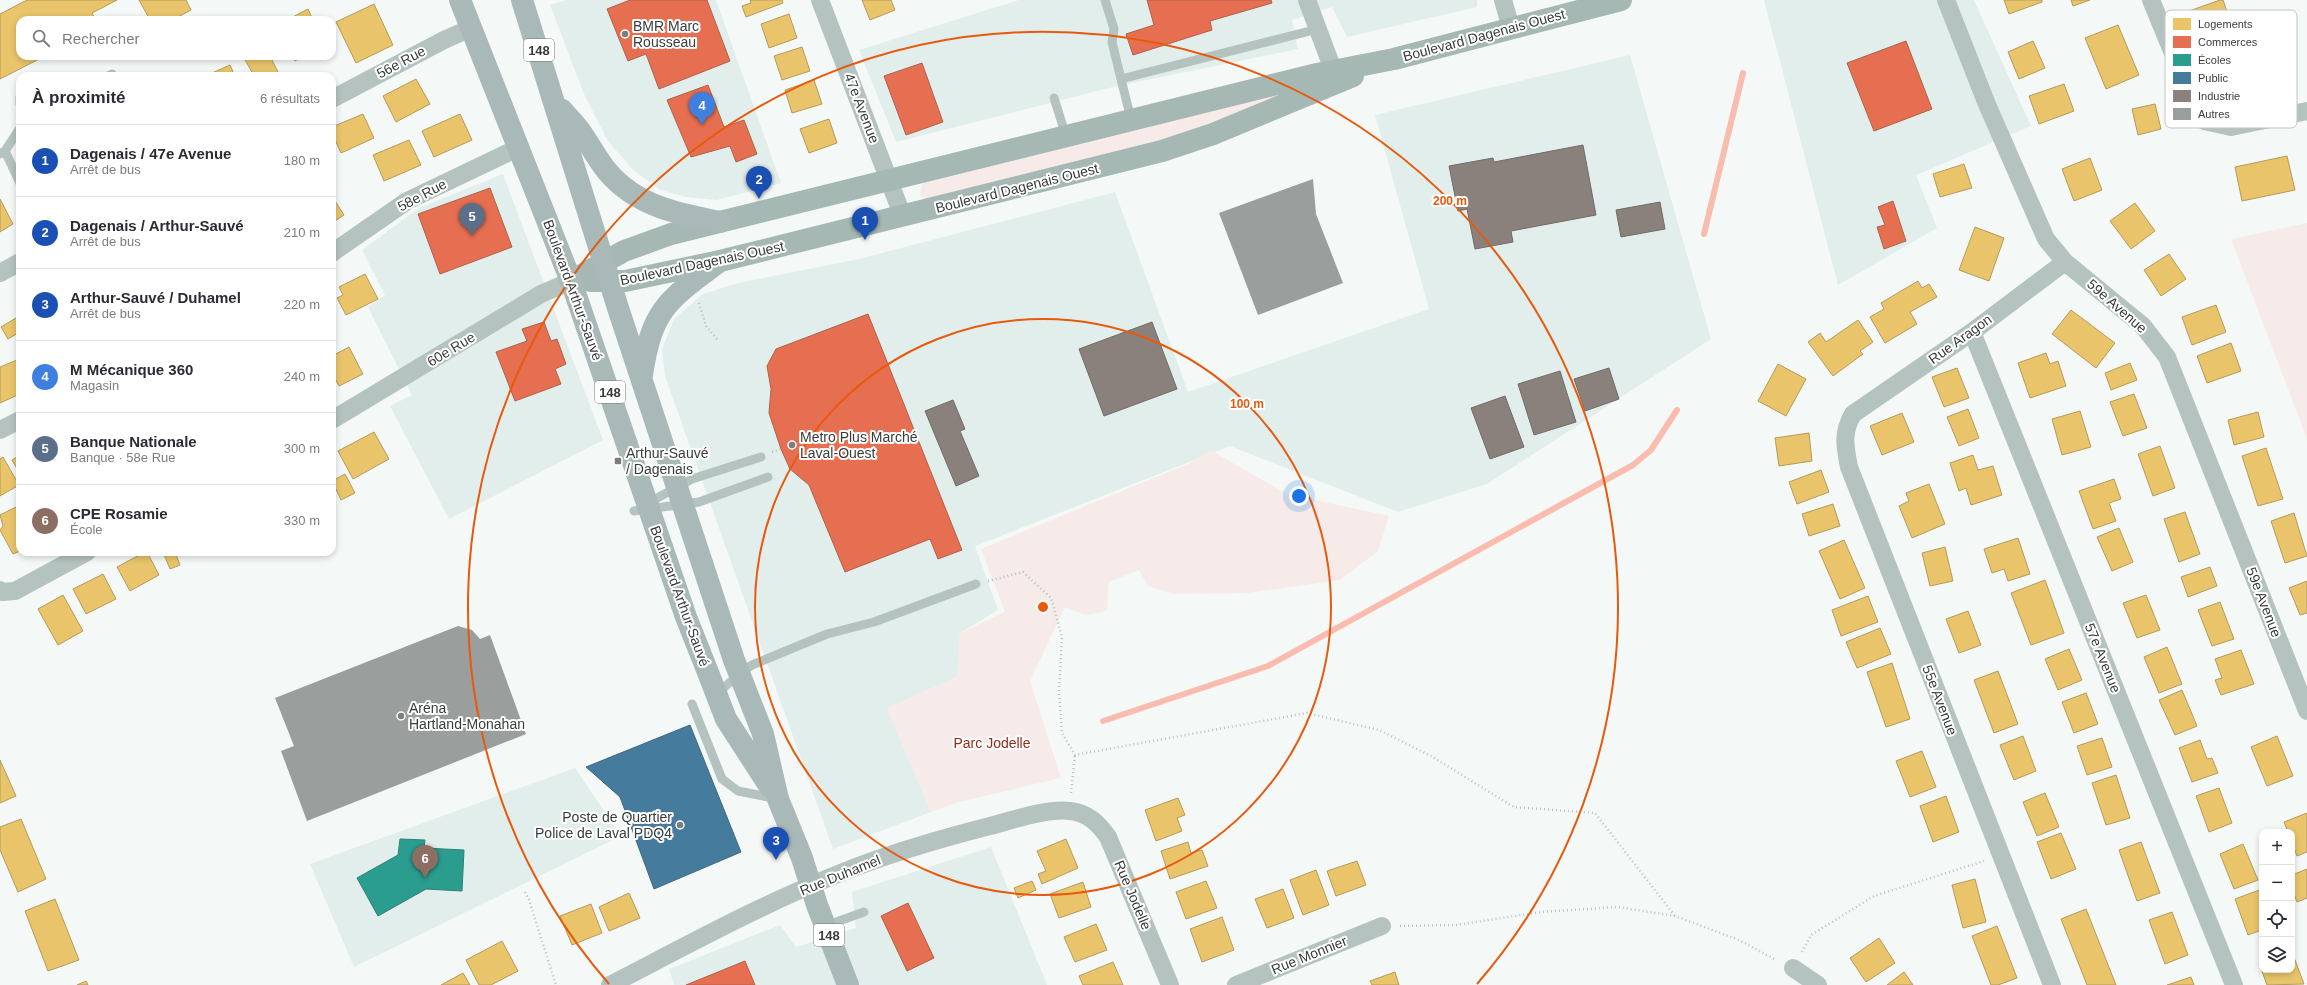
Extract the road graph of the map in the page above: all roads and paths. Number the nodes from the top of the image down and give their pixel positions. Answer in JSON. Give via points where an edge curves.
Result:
{"nodes":[{"id":1,"x":460,"y":0,"type":"edge"},
{"id":2,"x":522,"y":0,"type":"edge"},
{"id":3,"x":820,"y":0,"type":"edge"},
{"id":4,"x":1104,"y":0,"type":"edge"},
{"id":5,"x":1307,"y":0,"type":"edge"},
{"id":6,"x":1503,"y":0,"type":"edge"},
{"id":7,"x":1620,"y":0,"type":"edge"},
{"id":8,"x":1946,"y":0,"type":"edge"},
{"id":9,"x":2151,"y":0,"type":"edge"},
{"id":10,"x":471,"y":28,"type":"junction"},
{"id":11,"x":1511,"y":28,"type":"junction"},
{"id":12,"x":1318,"y":29,"type":"junction"},
{"id":13,"x":2165,"y":34,"type":"edge"},
{"id":14,"x":1336,"y":77,"type":"junction"},
{"id":15,"x":1121,"y":79,"type":"junction"},
{"id":16,"x":336,"y":97,"type":"edge"},
{"id":17,"x":1054,"y":98,"type":"dead end"},
{"id":18,"x":555,"y":101,"type":"junction"},
{"id":19,"x":2307,"y":111,"type":"edge"},
{"id":20,"x":2297,"y":113,"type":"edge"},
{"id":21,"x":1131,"y":119,"type":"junction"},
{"id":22,"x":16,"y":134,"type":"edge"},
{"id":23,"x":1066,"y":136,"type":"junction"},
{"id":24,"x":518,"y":148,"type":"junction"},
{"id":25,"x":3,"y":153,"type":"edge"},
{"id":26,"x":16,"y":176,"type":"edge"},
{"id":27,"x":889,"y":180,"type":"junction"},
{"id":28,"x":903,"y":217,"type":"junction"},
{"id":29,"x":720,"y":222,"type":"junction"},
{"id":30,"x":336,"y":250,"type":"edge"},
{"id":31,"x":720,"y":261,"type":"junction"},
{"id":32,"x":2065,"y":262,"type":"junction"},
{"id":33,"x":16,"y":264,"type":"edge"},
{"id":34,"x":607,"y":272,"type":"junction"},
{"id":35,"x":0,"y":273,"type":"edge"},
{"id":36,"x":571,"y":282,"type":"junction"},
{"id":37,"x":700,"y":307,"type":"dead end"},
{"id":38,"x":1972,"y":332,"type":"junction"},
{"id":39,"x":717,"y":339,"type":"dead end"},
{"id":40,"x":642,"y":378,"type":"junction"},
{"id":41,"x":1853,"y":414,"type":"joint"},
{"id":42,"x":336,"y":418,"type":"edge"},
{"id":43,"x":16,"y":422,"type":"edge"},
{"id":44,"x":0,"y":430,"type":"edge"},
{"id":45,"x":761,"y":457,"type":"dead end"},
{"id":46,"x":768,"y":477,"type":"dead end"},
{"id":47,"x":681,"y":495,"type":"junction"},
{"id":48,"x":649,"y":506,"type":"junction"},
{"id":49,"x":80,"y":556,"type":"edge"},
{"id":50,"x":976,"y":584,"type":"joint"},
{"id":51,"x":2,"y":591,"type":"edge"},
{"id":52,"x":739,"y":674,"type":"junction"},
{"id":53,"x":717,"y":694,"type":"junction"},
{"id":54,"x":692,"y":704,"type":"dead end"},
{"id":55,"x":2307,"y":712,"type":"edge"},
{"id":56,"x":1075,"y":755,"type":"junction"},
{"id":57,"x":778,"y":799,"type":"junction"},
{"id":58,"x":1077,"y":812,"type":"junction"},
{"id":59,"x":2001,"y":856,"type":"junction"},
{"id":60,"x":811,"y":885,"type":"junction"},
{"id":61,"x":525,"y":892,"type":"dead end"},
{"id":62,"x":864,"y":912,"type":"dead end"},
{"id":63,"x":1675,"y":916,"type":"junction"},
{"id":64,"x":825,"y":926,"type":"junction"},
{"id":65,"x":1382,"y":926,"type":"joint"},
{"id":66,"x":1793,"y":968,"type":"junction"},
{"id":67,"x":556,"y":985,"type":"edge"},
{"id":68,"x":610,"y":985,"type":"edge"},
{"id":69,"x":848,"y":985,"type":"edge"},
{"id":70,"x":1170,"y":985,"type":"edge"},
{"id":71,"x":1236,"y":985,"type":"edge"},
{"id":72,"x":1818,"y":985,"type":"edge"},
{"id":73,"x":2052,"y":985,"type":"edge"},
{"id":74,"x":2234,"y":985,"type":"edge"}],
"edges":[{"from":1,"to":10,"type":"main road","name":"Boulevard Arthur-Sauvé","number":"148"},
{"from":2,"to":18,"type":"main road","name":"Boulevard Arthur-Sauvé","number":"148"},
{"from":3,"to":27,"type":"street","name":"47e Avenue"},
{"from":4,"to":15,"type":"lane","via":[[1114,29],[1112,42]]},
{"from":5,"to":12,"type":"street"},
{"from":6,"to":11,"type":"street"},
{"from":7,"to":11,"type":"main road","name":"Boulevard Dagenais Ouest"},
{"from":8,"to":32,"type":"street","name":"59e Avenue","via":[[1986,102],[2046,239]]},
{"from":9,"to":13,"type":"street"},
{"from":10,"to":16,"type":"street","name":"56e Rue"},
{"from":10,"to":24,"type":"main road","name":"Boulevard Arthur-Sauvé","number":"148"},
{"from":11,"to":14,"type":"main road","name":"Boulevard Dagenais Ouest"},
{"from":12,"to":14,"type":"street"},
{"from":12,"to":15,"type":"lane"},
{"from":14,"to":21,"type":"main road","name":"Boulevard Dagenais Ouest"},
{"from":14,"to":28,"type":"main road","name":"Boulevard Dagenais Ouest","via":[[1193,142]]},
{"from":15,"to":21,"type":"lane"},
{"from":17,"to":23,"type":"lane"},
{"from":18,"to":29,"type":"main road","via":[[607,170],[632,194],[674,213]]},
{"from":18,"to":34,"type":"main road","name":"Boulevard Arthur-Sauvé","number":"148"},
{"from":19,"to":20,"type":"street"},
{"from":21,"to":23,"type":"main road","name":"Boulevard Dagenais Ouest"},
{"from":22,"to":25,"type":"lane"},
{"from":23,"to":27,"type":"main road","name":"Boulevard Dagenais Ouest"},
{"from":24,"to":30,"type":"street","name":"58e Rue","via":[[406,201]]},
{"from":24,"to":36,"type":"main road","name":"Boulevard Arthur-Sauvé","number":"148"},
{"from":25,"to":26,"type":"lane"},
{"from":27,"to":28,"type":"street","name":"47e Avenue"},
{"from":27,"to":29,"type":"main road","name":"Boulevard Dagenais Ouest"},
{"from":28,"to":31,"type":"main road","name":"Boulevard Dagenais Ouest"},
{"from":29,"to":34,"type":"main road","name":"Boulevard Dagenais Ouest","via":[[642,243]]},
{"from":31,"to":34,"type":"main road","name":"Boulevard Dagenais Ouest","via":[[641,278]]},
{"from":31,"to":40,"type":"main road","via":[[674,297],[658,316],[647,342]]},
{"from":32,"to":38,"type":"street","name":"Rue Aragon"},
{"from":32,"to":55,"type":"street","name":"59e Avenue","via":[[2143,326],[2167,357]]},
{"from":33,"to":35,"type":"street"},
{"from":34,"to":36,"type":"main road","name":"Boulevard Dagenais Ouest"},
{"from":34,"to":40,"type":"main road","name":"Boulevard Arthur-Sauvé","number":"148"},
{"from":36,"to":42,"type":"street","name":"60e Rue","via":[[546,292]]},
{"from":36,"to":48,"type":"main road","name":"Boulevard Arthur-Sauvé","number":"148"},
{"from":37,"to":39,"type":"path","via":[[706,326]]},
{"from":38,"to":41,"type":"street","name":"Rue Aragon"},
{"from":38,"to":74,"type":"street","name":"57e Avenue"},
{"from":40,"to":47,"type":"main road","name":"Boulevard Arthur-Sauvé","number":"148"},
{"from":41,"to":59,"type":"street","name":"55e Avenue","via":[[1848,423],[1844,442],[1849,467]]},
{"from":43,"to":44,"type":"street"},
{"from":45,"to":47,"type":"lane","via":[[692,479]]},
{"from":46,"to":47,"type":"lane","via":[[699,502]]},
{"from":47,"to":48,"type":"lane"},
{"from":47,"to":48,"type":"lane"},
{"from":47,"to":52,"type":"main road","name":"Boulevard Arthur-Sauvé","number":"148"},
{"from":48,"to":53,"type":"main road","name":"Boulevard Arthur-Sauvé","number":"148","via":[[686,617]]},
{"from":49,"to":51,"type":"street","via":[[14,591]]},
{"from":50,"to":52,"type":"lane","via":[[874,622],[827,634],[752,665]]},
{"from":50,"to":56,"type":"path","via":[[1023,572],[1051,598],[1062,637],[1059,692],[1062,733]]},
{"from":52,"to":53,"type":"lane"},
{"from":52,"to":57,"type":"main road","name":"Boulevard Arthur-Sauvé","number":"148","via":[[763,734]]},
{"from":53,"to":57,"type":"main road","name":"Boulevard Arthur-Sauvé","number":"148","via":[[726,719]]},
{"from":54,"to":57,"type":"lane","via":[[722,779],[743,792]]},
{"from":56,"to":58,"type":"path"},
{"from":56,"to":63,"type":"path","via":[[1307,713],[1379,730],[1431,756],[1514,807],[1595,813]]},
{"from":57,"to":60,"type":"main road","name":"Boulevard Arthur-Sauvé","number":"148"},
{"from":58,"to":60,"type":"street","name":"Rue Duhamel","via":[[1040,814],[951,836],[862,865]]},
{"from":58,"to":70,"type":"street","name":"Rue Jodelle","via":[[1094,820],[1108,837]]},
{"from":59,"to":66,"type":"path","via":[[1874,896],[1811,935]]},
{"from":59,"to":73,"type":"street","name":"55e Avenue"},
{"from":60,"to":64,"type":"main road","name":"Boulevard Arthur-Sauvé","number":"148"},
{"from":60,"to":68,"type":"street","name":"Rue Duhamel"},
{"from":61,"to":67,"type":"path"},
{"from":62,"to":64,"type":"lane"},
{"from":63,"to":65,"type":"path","via":[[1617,907],[1541,912],[1456,925]]},
{"from":63,"to":66,"type":"path","via":[[1739,940]]},
{"from":64,"to":69,"type":"main road","name":"Boulevard Arthur-Sauvé","number":"148"},
{"from":65,"to":71,"type":"street","name":"Rue Monnier"},
{"from":66,"to":72,"type":"street"}]}
